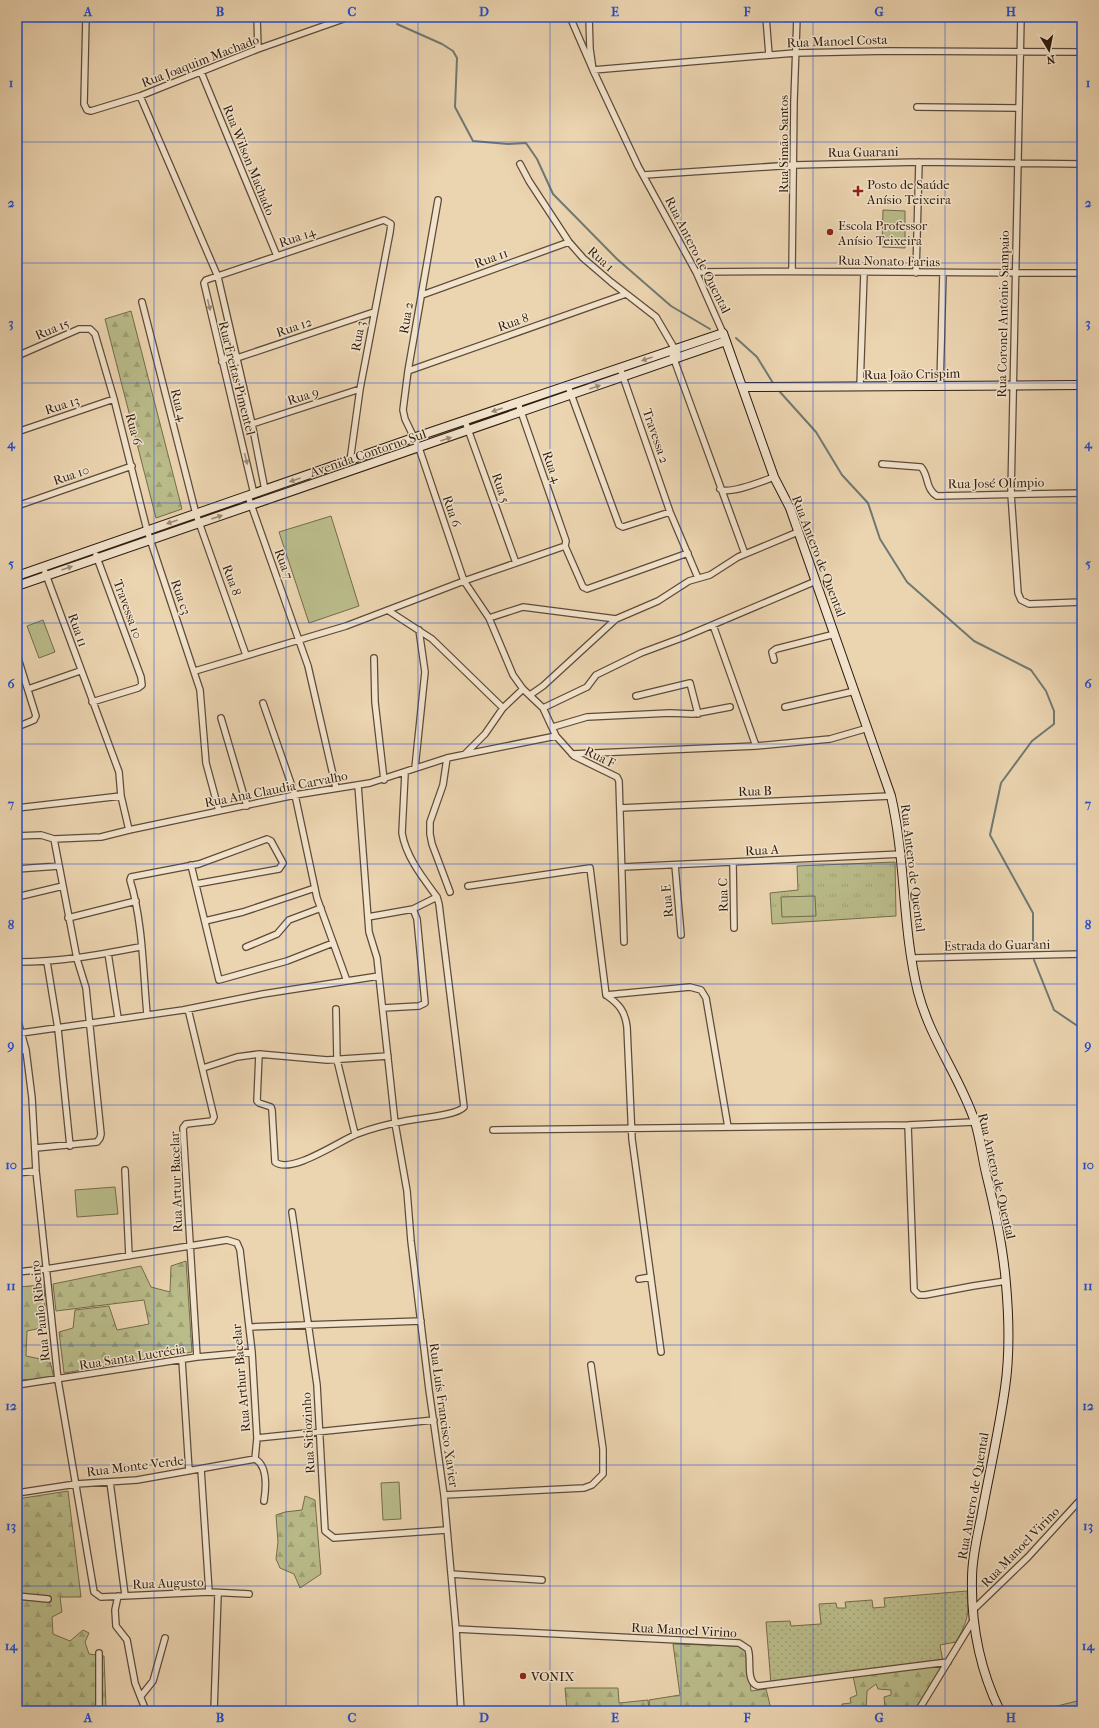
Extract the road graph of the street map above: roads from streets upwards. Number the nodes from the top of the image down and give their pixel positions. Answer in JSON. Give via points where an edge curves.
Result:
{"nodes":[{"id":1,"x":86,"y":17,"type":"edge"},
{"id":2,"x":256,"y":17,"type":"edge"},
{"id":3,"x":350,"y":17,"type":"edge"},
{"id":4,"x":570,"y":17,"type":"edge"},
{"id":5,"x":589,"y":17,"type":"edge"},
{"id":6,"x":766,"y":17,"type":"edge"},
{"id":7,"x":797,"y":17,"type":"edge"},
{"id":8,"x":1021,"y":17,"type":"edge"},
{"id":9,"x":341,"y":18,"type":"edge"},
{"id":10,"x":258,"y":49,"type":"junction"},
{"id":11,"x":1020,"y":52,"type":"junction"},
{"id":12,"x":1082,"y":52,"type":"edge"},
{"id":13,"x":796,"y":53,"type":"junction"},
{"id":14,"x":769,"y":55,"type":"junction"},
{"id":15,"x":593,"y":70,"type":"junction"},
{"id":16,"x":201,"y":72,"type":"junction"},
{"id":17,"x":140,"y":96,"type":"junction"},
{"id":18,"x":917,"y":107,"type":"dead end"},
{"id":19,"x":1018,"y":108,"type":"junction"},
{"id":20,"x":919,"y":162,"type":"junction"},
{"id":21,"x":1016,"y":163,"type":"junction"},
{"id":22,"x":520,"y":164,"type":"dead end"},
{"id":23,"x":1082,"y":164,"type":"edge"},
{"id":24,"x":794,"y":165,"type":"junction"},
{"id":25,"x":644,"y":175,"type":"junction"},
{"id":26,"x":438,"y":200,"type":"dead end"},
{"id":27,"x":384,"y":220,"type":"joint"},
{"id":28,"x":569,"y":242,"type":"junction"},
{"id":29,"x":277,"y":256,"type":"junction"},
{"id":30,"x":792,"y":271,"type":"junction"},
{"id":31,"x":696,"y":272,"type":"junction"},
{"id":32,"x":864,"y":273,"type":"junction"},
{"id":33,"x":916,"y":273,"type":"junction"},
{"id":34,"x":943,"y":273,"type":"junction"},
{"id":35,"x":1015,"y":273,"type":"junction"},
{"id":36,"x":1082,"y":273,"type":"edge"},
{"id":37,"x":218,"y":277,"type":"junction"},
{"id":38,"x":626,"y":294,"type":"junction"},
{"id":39,"x":422,"y":295,"type":"junction"},
{"id":40,"x":142,"y":302,"type":"dead end"},
{"id":41,"x":374,"y":312,"type":"junction"},
{"id":42,"x":95,"y":334,"type":"joint"},
{"id":43,"x":725,"y":337,"type":"junction"},
{"id":44,"x":673,"y":350,"type":"junction"},
{"id":45,"x":17,"y":356,"type":"edge"},
{"id":46,"x":237,"y":358,"type":"junction"},
{"id":47,"x":677,"y":359,"type":"junction"},
{"id":48,"x":222,"y":362,"type":"junction"},
{"id":49,"x":620,"y":368,"type":"junction"},
{"id":50,"x":408,"y":371,"type":"junction"},
{"id":51,"x":624,"y":378,"type":"junction"},
{"id":52,"x":940,"y":385,"type":"junction"},
{"id":53,"x":1013,"y":385,"type":"junction"},
{"id":54,"x":1082,"y":385,"type":"edge"},
{"id":55,"x":568,"y":386,"type":"junction"},
{"id":56,"x":860,"y":386,"type":"junction"},
{"id":57,"x":743,"y":387,"type":"junction"},
{"id":58,"x":360,"y":389,"type":"junction"},
{"id":59,"x":572,"y":395,"type":"junction"},
{"id":60,"x":114,"y":399,"type":"junction"},
{"id":61,"x":518,"y":403,"type":"junction"},
{"id":62,"x":522,"y":413,"type":"junction"},
{"id":63,"x":465,"y":421,"type":"junction"},
{"id":64,"x":252,"y":424,"type":"junction"},
{"id":65,"x":469,"y":430,"type":"junction"},
{"id":66,"x":17,"y":432,"type":"edge"},
{"id":67,"x":413,"y":438,"type":"junction"},
{"id":68,"x":419,"y":448,"type":"junction"},
{"id":69,"x":350,"y":461,"type":"junction"},
{"id":70,"x":882,"y":464,"type":"dead end"},
{"id":71,"x":132,"y":466,"type":"junction"},
{"id":72,"x":774,"y":477,"type":"junction"},
{"id":73,"x":720,"y":489,"type":"junction"},
{"id":74,"x":265,"y":490,"type":"junction"},
{"id":75,"x":1082,"y":493,"type":"edge"},
{"id":76,"x":1011,"y":494,"type":"junction"},
{"id":77,"x":251,"y":495,"type":"junction"},
{"id":78,"x":17,"y":506,"type":"edge"},
{"id":79,"x":251,"y":506,"type":"junction"},
{"id":80,"x":670,"y":512,"type":"junction"},
{"id":81,"x":196,"y":514,"type":"junction"},
{"id":82,"x":200,"y":523,"type":"junction"},
{"id":83,"x":147,"y":530,"type":"junction"},
{"id":84,"x":798,"y":532,"type":"junction"},
{"id":85,"x":150,"y":540,"type":"junction"},
{"id":86,"x":566,"y":546,"type":"junction"},
{"id":87,"x":94,"y":549,"type":"junction"},
{"id":88,"x":688,"y":554,"type":"junction"},
{"id":89,"x":745,"y":554,"type":"junction"},
{"id":90,"x":98,"y":558,"type":"junction"},
{"id":91,"x":516,"y":563,"type":"junction"},
{"id":92,"x":43,"y":566,"type":"junction"},
{"id":93,"x":17,"y":576,"type":"edge"},
{"id":94,"x":46,"y":576,"type":"junction"},
{"id":95,"x":698,"y":578,"type":"junction"},
{"id":96,"x":464,"y":581,"type":"junction"},
{"id":97,"x":816,"y":581,"type":"junction"},
{"id":98,"x":17,"y":586,"type":"edge"},
{"id":99,"x":1082,"y":602,"type":"edge"},
{"id":100,"x":389,"y":611,"type":"junction"},
{"id":101,"x":489,"y":618,"type":"junction"},
{"id":102,"x":616,"y":618,"type":"junction"},
{"id":103,"x":713,"y":625,"type":"junction"},
{"id":104,"x":419,"y":630,"type":"junction"},
{"id":105,"x":835,"y":634,"type":"junction"},
{"id":106,"x":299,"y":638,"type":"junction"},
{"id":107,"x":17,"y":655,"type":"edge"},
{"id":108,"x":246,"y":655,"type":"junction"},
{"id":109,"x":374,"y":658,"type":"dead end"},
{"id":110,"x":774,"y":660,"type":"dead end"},
{"id":111,"x":80,"y":671,"type":"junction"},
{"id":112,"x":195,"y":671,"type":"junction"},
{"id":113,"x":28,"y":689,"type":"junction"},
{"id":114,"x":523,"y":689,"type":"junction"},
{"id":115,"x":855,"y":691,"type":"junction"},
{"id":116,"x":530,"y":695,"type":"junction"},
{"id":117,"x":636,"y":696,"type":"dead end"},
{"id":118,"x":92,"y":702,"type":"junction"},
{"id":119,"x":263,"y":703,"type":"dead end"},
{"id":120,"x":730,"y":707,"type":"dead end"},
{"id":121,"x":785,"y":707,"type":"dead end"},
{"id":122,"x":503,"y":708,"type":"junction"},
{"id":123,"x":543,"y":708,"type":"junction"},
{"id":124,"x":698,"y":714,"type":"junction"},
{"id":125,"x":221,"y":718,"type":"dead end"},
{"id":126,"x":17,"y":727,"type":"edge"},
{"id":127,"x":553,"y":727,"type":"junction"},
{"id":128,"x":868,"y":728,"type":"junction"},
{"id":129,"x":556,"y":736,"type":"junction"},
{"id":130,"x":756,"y":746,"type":"junction"},
{"id":131,"x":465,"y":754,"type":"junction"},
{"id":132,"x":572,"y":754,"type":"junction"},
{"id":133,"x":447,"y":758,"type":"junction"},
{"id":134,"x":415,"y":768,"type":"junction"},
{"id":135,"x":405,"y":773,"type":"junction"},
{"id":136,"x":384,"y":780,"type":"junction"},
{"id":137,"x":358,"y":785,"type":"junction"},
{"id":138,"x":336,"y":788,"type":"junction"},
{"id":139,"x":121,"y":796,"type":"junction"},
{"id":140,"x":295,"y":796,"type":"junction"},
{"id":141,"x":891,"y":796,"type":"junction"},
{"id":142,"x":247,"y":806,"type":"junction"},
{"id":143,"x":17,"y":808,"type":"edge"},
{"id":144,"x":620,"y":808,"type":"junction"},
{"id":145,"x":219,"y":811,"type":"junction"},
{"id":146,"x":129,"y":830,"type":"junction"},
{"id":147,"x":17,"y":836,"type":"edge"},
{"id":148,"x":54,"y":839,"type":"junction"},
{"id":149,"x":902,"y":854,"type":"junction"},
{"id":150,"x":733,"y":862,"type":"junction"},
{"id":151,"x":191,"y":865,"type":"junction"},
{"id":152,"x":675,"y":865,"type":"junction"},
{"id":153,"x":59,"y":866,"type":"junction"},
{"id":154,"x":623,"y":866,"type":"junction"},
{"id":155,"x":17,"y":869,"type":"edge"},
{"id":156,"x":196,"y":884,"type":"junction"},
{"id":157,"x":63,"y":886,"type":"junction"},
{"id":158,"x":468,"y":886,"type":"dead end"},
{"id":159,"x":315,"y":888,"type":"junction"},
{"id":160,"x":450,"y":892,"type":"dead end"},
{"id":161,"x":17,"y":897,"type":"edge"},
{"id":162,"x":437,"y":897,"type":"junction"},
{"id":163,"x":136,"y":901,"type":"junction"},
{"id":164,"x":321,"y":908,"type":"junction"},
{"id":165,"x":413,"y":908,"type":"junction"},
{"id":166,"x":368,"y":917,"type":"junction"},
{"id":167,"x":68,"y":918,"type":"junction"},
{"id":168,"x":205,"y":922,"type":"junction"},
{"id":169,"x":734,"y":928,"type":"dead end"},
{"id":170,"x":681,"y":935,"type":"dead end"},
{"id":171,"x":624,"y":942,"type":"dead end"},
{"id":172,"x":333,"y":943,"type":"junction"},
{"id":173,"x":140,"y":947,"type":"junction"},
{"id":174,"x":246,"y":947,"type":"dead end"},
{"id":175,"x":108,"y":953,"type":"junction"},
{"id":176,"x":1082,"y":954,"type":"edge"},
{"id":177,"x":912,"y":958,"type":"junction"},
{"id":178,"x":77,"y":959,"type":"junction"},
{"id":179,"x":17,"y":962,"type":"edge"},
{"id":180,"x":47,"y":962,"type":"junction"},
{"id":181,"x":379,"y":976,"type":"junction"},
{"id":182,"x":347,"y":981,"type":"junction"},
{"id":183,"x":606,"y":995,"type":"junction"},
{"id":184,"x":383,"y":1008,"type":"junction"},
{"id":185,"x":188,"y":1009,"type":"junction"},
{"id":186,"x":336,"y":1009,"type":"dead end"},
{"id":187,"x":147,"y":1014,"type":"junction"},
{"id":188,"x":17,"y":1018,"type":"edge"},
{"id":189,"x":118,"y":1018,"type":"junction"},
{"id":190,"x":90,"y":1024,"type":"junction"},
{"id":191,"x":57,"y":1026,"type":"junction"},
{"id":192,"x":21,"y":1033,"type":"junction"},
{"id":193,"x":26,"y":1050,"type":"junction"},
{"id":194,"x":17,"y":1051,"type":"edge"},
{"id":195,"x":259,"y":1054,"type":"junction"},
{"id":196,"x":388,"y":1056,"type":"junction"},
{"id":197,"x":337,"y":1060,"type":"junction"},
{"id":198,"x":203,"y":1068,"type":"junction"},
{"id":199,"x":974,"y":1122,"type":"junction"},
{"id":200,"x":395,"y":1123,"type":"junction"},
{"id":201,"x":908,"y":1125,"type":"junction"},
{"id":202,"x":728,"y":1127,"type":"junction"},
{"id":203,"x":632,"y":1128,"type":"junction"},
{"id":204,"x":493,"y":1130,"type":"dead end"},
{"id":205,"x":355,"y":1134,"type":"junction"},
{"id":206,"x":70,"y":1146,"type":"junction"},
{"id":207,"x":36,"y":1148,"type":"junction"},
{"id":208,"x":125,"y":1170,"type":"dead end"},
{"id":209,"x":36,"y":1171,"type":"junction"},
{"id":210,"x":17,"y":1173,"type":"edge"},
{"id":211,"x":292,"y":1212,"type":"dead end"},
{"id":212,"x":190,"y":1247,"type":"junction"},
{"id":213,"x":129,"y":1256,"type":"junction"},
{"id":214,"x":46,"y":1269,"type":"junction"},
{"id":215,"x":17,"y":1272,"type":"edge"},
{"id":216,"x":651,"y":1277,"type":"junction"},
{"id":217,"x":639,"y":1279,"type":"dead end"},
{"id":218,"x":1006,"y":1281,"type":"junction"},
{"id":219,"x":421,"y":1321,"type":"junction"},
{"id":220,"x":307,"y":1325,"type":"junction"},
{"id":221,"x":249,"y":1327,"type":"junction"},
{"id":222,"x":252,"y":1352,"type":"junction"},
{"id":223,"x":662,"y":1352,"type":"dead end"},
{"id":224,"x":198,"y":1357,"type":"junction"},
{"id":225,"x":182,"y":1360,"type":"junction"},
{"id":226,"x":591,"y":1365,"type":"dead end"},
{"id":227,"x":58,"y":1380,"type":"junction"},
{"id":228,"x":17,"y":1385,"type":"edge"},
{"id":229,"x":434,"y":1420,"type":"junction"},
{"id":230,"x":318,"y":1433,"type":"junction"},
{"id":231,"x":257,"y":1438,"type":"junction"},
{"id":232,"x":254,"y":1459,"type":"junction"},
{"id":233,"x":201,"y":1469,"type":"junction"},
{"id":234,"x":189,"y":1471,"type":"junction"},
{"id":235,"x":110,"y":1482,"type":"junction"},
{"id":236,"x":76,"y":1484,"type":"junction"},
{"id":237,"x":17,"y":1493,"type":"edge"},
{"id":238,"x":444,"y":1496,"type":"junction"},
{"id":239,"x":1082,"y":1498,"type":"edge"},
{"id":240,"x":264,"y":1501,"type":"dead end"},
{"id":241,"x":446,"y":1530,"type":"junction"},
{"id":242,"x":451,"y":1574,"type":"junction"},
{"id":243,"x":542,"y":1580,"type":"dead end"},
{"id":244,"x":209,"y":1592,"type":"junction"},
{"id":245,"x":218,"y":1594,"type":"junction"},
{"id":246,"x":249,"y":1594,"type":"dead end"},
{"id":247,"x":125,"y":1595,"type":"junction"},
{"id":248,"x":17,"y":1596,"type":"edge"},
{"id":249,"x":118,"y":1596,"type":"junction"},
{"id":250,"x":101,"y":1597,"type":"joint"},
{"id":251,"x":48,"y":1599,"type":"dead end"},
{"id":252,"x":974,"y":1614,"type":"junction"},
{"id":253,"x":456,"y":1629,"type":"junction"},
{"id":254,"x":165,"y":1638,"type":"dead end"},
{"id":255,"x":99,"y":1653,"type":"dead end"},
{"id":256,"x":948,"y":1662,"type":"junction"},
{"id":257,"x":141,"y":1696,"type":"junction"},
{"id":258,"x":99,"y":1711,"type":"edge"},
{"id":259,"x":146,"y":1711,"type":"edge"},
{"id":260,"x":214,"y":1711,"type":"edge"},
{"id":261,"x":461,"y":1711,"type":"edge"},
{"id":262,"x":918,"y":1711,"type":"edge"},
{"id":263,"x":1000,"y":1711,"type":"edge"}],
"edges":[{"from":1,"to":17,"type":"street","name":"Rua Joaquim Machado","via":[[84,104],[87,110],[96,110]]},
{"from":2,"to":10,"type":"street"},
{"from":3,"to":9,"type":"street","name":"Rua Joaquim Machado"},
{"from":4,"to":15,"type":"street"},
{"from":5,"to":15,"type":"street","name":"Rua Antero de Quental"},
{"from":6,"to":14,"type":"street"},
{"from":7,"to":13,"type":"street","name":"Rua Simão Santos"},
{"from":8,"to":11,"type":"street","name":"Rua Coronel Antônio Sampaio"},
{"from":9,"to":10,"type":"street","name":"Rua Joaquim Machado"},
{"from":10,"to":16,"type":"street","name":"Rua Joaquim Machado"},
{"from":11,"to":12,"type":"street","name":"Rua Manoel Costa"},
{"from":11,"to":13,"type":"street","name":"Rua Manoel Costa"},
{"from":11,"to":19,"type":"street","name":"Rua Coronel Antônio Sampaio"},
{"from":13,"to":14,"type":"street","name":"Rua Manoel Costa"},
{"from":13,"to":24,"type":"street","name":"Rua Simão Santos"},
{"from":14,"to":15,"type":"street","name":"Rua Manoel Costa"},
{"from":15,"to":25,"type":"street","name":"Rua Antero de Quental"},
{"from":16,"to":17,"type":"street","name":"Rua Joaquim Machado"},
{"from":16,"to":29,"type":"street","name":"Rua Wilson Machado"},
{"from":17,"to":37,"type":"street","name":"Rua Freitas Pimentel"},
{"from":18,"to":19,"type":"street"},
{"from":19,"to":21,"type":"street","name":"Rua Coronel Antônio Sampaio"},
{"from":20,"to":21,"type":"street","name":"Rua Guarani"},
{"from":20,"to":24,"type":"street","name":"Rua Guarani"},
{"from":20,"to":33,"type":"street"},
{"from":21,"to":23,"type":"street","name":"Rua Guarani"},
{"from":21,"to":35,"type":"street","name":"Rua Coronel Antônio Sampaio"},
{"from":22,"to":28,"type":"street","name":"Rua 1"},
{"from":24,"to":25,"type":"street","name":"Rua Guarani"},
{"from":24,"to":30,"type":"street","name":"Rua Simão Santos"},
{"from":25,"to":31,"type":"street","name":"Rua Antero de Quental"},
{"from":26,"to":39,"type":"street","name":"Rua 2"},
{"from":27,"to":29,"type":"street","name":"Rua 14"},
{"from":27,"to":41,"type":"street","name":"Rua 3","via":[[391,224]]},
{"from":28,"to":38,"type":"street","name":"Rua 1","via":[[583,258]]},
{"from":28,"to":39,"type":"street","name":"Rua 11"},
{"from":29,"to":37,"type":"street","name":"Rua 14"},
{"from":30,"to":31,"type":"street","name":"Rua Nonato Farias"},
{"from":30,"to":32,"type":"street","name":"Rua Nonato Farias"},
{"from":31,"to":43,"type":"street","name":"Rua Antero de Quental"},
{"from":32,"to":33,"type":"street","name":"Rua Nonato Farias"},
{"from":32,"to":56,"type":"street"},
{"from":33,"to":34,"type":"street","name":"Rua Nonato Farias"},
{"from":34,"to":35,"type":"street","name":"Rua Nonato Farias"},
{"from":34,"to":52,"type":"street"},
{"from":35,"to":36,"type":"street","name":"Rua Nonato Farias"},
{"from":35,"to":53,"type":"street","name":"Rua Coronel Antônio Sampaio"},
{"from":37,"to":46,"type":"street","name":"Rua Freitas Pimentel"},
{"from":37,"to":48,"type":"street","name":"Rua Freitas Pimentel","one_way":true,"via":[[206,280],[204,286]]},
{"from":38,"to":44,"type":"street","name":"Rua 1","via":[[656,317]]},
{"from":38,"to":50,"type":"street","name":"Rua 8"},
{"from":39,"to":50,"type":"street","name":"Rua 2"},
{"from":40,"to":81,"type":"street","name":"Rua 4"},
{"from":41,"to":46,"type":"street","name":"Rua 12"},
{"from":41,"to":58,"type":"street","name":"Rua 3"},
{"from":42,"to":45,"type":"street","name":"Rua 15","via":[[90,329],[79,329]]},
{"from":42,"to":60,"type":"street","name":"Rua 6"},
{"from":43,"to":44,"type":"street","name":"Avenida Contorno Sul"},
{"from":43,"to":47,"type":"street","name":"Avenida Contorno Sul"},
{"from":43,"to":57,"type":"street","name":"Rua Antero de Quental"},
{"from":44,"to":47,"type":"street","name":"Rua 1"},
{"from":44,"to":49,"type":"street","name":"Avenida Contorno Sul","one_way":true},
{"from":46,"to":48,"type":"street","name":"Rua 12","via":[[228,356]]},
{"from":46,"to":64,"type":"street","name":"Rua Freitas Pimentel"},
{"from":47,"to":51,"type":"street","name":"Avenida Contorno Sul"},
{"from":47,"to":73,"type":"street","name":"Rua 1"},
{"from":48,"to":77,"type":"street","name":"Rua Freitas Pimentel","one_way":true},
{"from":49,"to":51,"type":"street","name":"Travessa 2"},
{"from":49,"to":55,"type":"street","name":"Avenida Contorno Sul"},
{"from":50,"to":67,"type":"street","name":"Rua 2","via":[[403,410],[404,419]]},
{"from":59,"to":51,"type":"street","name":"Avenida Contorno Sul","one_way":true},
{"from":51,"to":80,"type":"street","name":"Travessa 2"},
{"from":52,"to":53,"type":"street","name":"Rua João Crispim"},
{"from":52,"to":56,"type":"street","name":"Rua João Crispim"},
{"from":53,"to":54,"type":"street","name":"Rua João Crispim"},
{"from":53,"to":76,"type":"street","name":"Rua Coronel Antônio Sampaio"},
{"from":55,"to":59,"type":"street"},
{"from":55,"to":61,"type":"street","name":"Avenida Contorno Sul"},
{"from":56,"to":57,"type":"street","name":"Rua João Crispim"},
{"from":57,"to":72,"type":"street","name":"Rua Antero de Quental"},
{"from":58,"to":64,"type":"street","name":"Rua 9"},
{"from":58,"to":69,"type":"street","name":"Rua 3"},
{"from":59,"to":62,"type":"street","name":"Avenida Contorno Sul"},
{"from":59,"to":80,"type":"street","via":[[620,526],[624,527]]},
{"from":60,"to":66,"type":"street","name":"Rua 13"},
{"from":60,"to":71,"type":"street","name":"Rua 6"},
{"from":61,"to":62,"type":"street","name":"Rua 4"},
{"from":61,"to":63,"type":"street","name":"Avenida Contorno Sul","one_way":true},
{"from":62,"to":65,"type":"street","name":"Avenida Contorno Sul"},
{"from":62,"to":86,"type":"street","name":"Rua 4"},
{"from":63,"to":65,"type":"street","name":"Rua 5"},
{"from":63,"to":67,"type":"street","name":"Avenida Contorno Sul"},
{"from":64,"to":74,"type":"street","name":"Rua Freitas Pimentel"},
{"from":68,"to":65,"type":"street","name":"Avenida Contorno Sul","one_way":true},
{"from":65,"to":91,"type":"street","name":"Rua 5"},
{"from":67,"to":68,"type":"street","name":"Rua 6"},
{"from":67,"to":69,"type":"street","name":"Avenida Contorno Sul"},
{"from":68,"to":79,"type":"street","name":"Avenida Contorno Sul"},
{"from":68,"to":96,"type":"street","name":"Rua 6"},
{"from":69,"to":74,"type":"street","name":"Avenida Contorno Sul","one_way":true},
{"from":70,"to":76,"type":"street","name":"Rua José Olímpio","via":[[921,467],[928,486],[937,496]]},
{"from":71,"to":78,"type":"street","name":"Rua 10"},
{"from":71,"to":83,"type":"street","name":"Rua 6"},
{"from":72,"to":73,"type":"street","via":[[736,489]]},
{"from":72,"to":84,"type":"street","name":"Rua Antero de Quental","via":[[790,508]]},
{"from":73,"to":89,"type":"street","name":"Rua 1"},
{"from":74,"to":77,"type":"street","name":"Avenida Contorno Sul"},
{"from":75,"to":76,"type":"street","name":"Rua José Olímpio"},
{"from":76,"to":99,"type":"street","name":"Rua Coronel Antônio Sampaio","via":[[1018,593],[1021,600],[1030,604]]},
{"from":77,"to":79,"type":"street","name":"Rua 7"},
{"from":77,"to":81,"type":"street","name":"Avenida Contorno Sul"},
{"from":82,"to":79,"type":"street","name":"Avenida Contorno Sul","one_way":true},
{"from":79,"to":106,"type":"street","name":"Rua 7"},
{"from":80,"to":88,"type":"street","name":"Travessa 2"},
{"from":81,"to":82,"type":"street","name":"Rua 8"},
{"from":81,"to":83,"type":"street","name":"Avenida Contorno Sul","one_way":true},
{"from":82,"to":85,"type":"street","name":"Avenida Contorno Sul"},
{"from":82,"to":108,"type":"street","name":"Rua 8"},
{"from":83,"to":85,"type":"street","name":"Rua c3"},
{"from":83,"to":87,"type":"street","name":"Avenida Contorno Sul"},
{"from":84,"to":89,"type":"street"},
{"from":84,"to":97,"type":"street","name":"Rua Antero de Quental"},
{"from":85,"to":90,"type":"street","name":"Avenida Contorno Sul"},
{"from":85,"to":112,"type":"street","name":"Rua c3"},
{"from":86,"to":88,"type":"street","name":"Rua 4","via":[[587,589]]},
{"from":86,"to":91,"type":"street"},
{"from":87,"to":90,"type":"street","name":"Travessa 10"},
{"from":87,"to":92,"type":"street","name":"Avenida Contorno Sul"},
{"from":88,"to":95,"type":"street","name":"Travessa 2"},
{"from":89,"to":95,"type":"street","via":[[710,575]]},
{"from":94,"to":90,"type":"street","name":"Avenida Contorno Sul","one_way":true},
{"from":90,"to":118,"type":"street","name":"Travessa 10","via":[[142,686]]},
{"from":91,"to":96,"type":"street"},
{"from":92,"to":93,"type":"street","name":"Avenida Contorno Sul"},
{"from":92,"to":94,"type":"street","name":"Rua 11"},
{"from":94,"to":98,"type":"street","name":"Avenida Contorno Sul"},
{"from":94,"to":111,"type":"street","name":"Rua 11"},
{"from":95,"to":102,"type":"street","via":[[658,601]]},
{"from":96,"to":100,"type":"street"},
{"from":96,"to":101,"type":"street","name":"Rua 6"},
{"from":97,"to":103,"type":"street"},
{"from":97,"to":105,"type":"street","name":"Rua Antero de Quental"},
{"from":100,"to":104,"type":"street"},
{"from":100,"to":106,"type":"street","via":[[346,626]]},
{"from":101,"to":102,"type":"street","via":[[523,608]]},
{"from":101,"to":114,"type":"street","name":"Rua F","via":[[513,675]]},
{"from":102,"to":116,"type":"street"},
{"from":103,"to":123,"type":"street","via":[[641,653],[606,670],[596,675],[587,687]]},
{"from":103,"to":130,"type":"street"},
{"from":104,"to":122,"type":"street","via":[[443,649]]},
{"from":104,"to":134,"type":"street","via":[[425,672]]},
{"from":105,"to":110,"type":"street","via":[[776,649],[772,652]]},
{"from":105,"to":115,"type":"street","name":"Rua Antero de Quental"},
{"from":106,"to":108,"type":"street"},
{"from":106,"to":138,"type":"street","name":"Rua 7","via":[[308,666]]},
{"from":107,"to":113,"type":"street"},
{"from":108,"to":112,"type":"street"},
{"from":109,"to":136,"type":"street","via":[[375,702]]},
{"from":111,"to":113,"type":"street"},
{"from":111,"to":118,"type":"street","name":"Rua 11"},
{"from":112,"to":145,"type":"street","name":"Rua c3","via":[[202,701],[206,763]]},
{"from":113,"to":126,"type":"street","via":[[36,716],[34,720]]},
{"from":114,"to":116,"type":"street","name":"Rua F"},
{"from":114,"to":122,"type":"street"},
{"from":115,"to":121,"type":"street"},
{"from":115,"to":128,"type":"street","name":"Rua Antero de Quental"},
{"from":116,"to":123,"type":"street","name":"Rua F"},
{"from":117,"to":124,"type":"street","via":[[690,683]]},
{"from":118,"to":139,"type":"street","via":[[119,772]]},
{"from":119,"to":140,"type":"street"},
{"from":120,"to":124,"type":"street"},
{"from":122,"to":131,"type":"street","via":[[485,734]]},
{"from":123,"to":127,"type":"street","name":"Rua F"},
{"from":124,"to":127,"type":"street","via":[[587,717]]},
{"from":125,"to":142,"type":"street"},
{"from":127,"to":129,"type":"street","name":"Rua F"},
{"from":128,"to":130,"type":"street","via":[[830,739]]},
{"from":128,"to":141,"type":"street","name":"Rua Antero de Quental"},
{"from":129,"to":131,"type":"street","name":"Rua Ana Claudia Carvalho"},
{"from":129,"to":132,"type":"street","name":"Rua F"},
{"from":130,"to":132,"type":"street"},
{"from":131,"to":133,"type":"street","name":"Rua Ana Claudia Carvalho"},
{"from":132,"to":144,"type":"street","name":"Rua F","via":[[582,762],[617,777],[620,784]]},
{"from":133,"to":134,"type":"street","name":"Rua Ana Claudia Carvalho"},
{"from":133,"to":160,"type":"street","via":[[443,785],[433,811],[430,828],[432,844]]},
{"from":134,"to":135,"type":"street","name":"Rua Ana Claudia Carvalho"},
{"from":135,"to":136,"type":"street","name":"Rua Ana Claudia Carvalho"},
{"from":135,"to":162,"type":"street","via":[[403,842],[412,861]]},
{"from":136,"to":137,"type":"street","name":"Rua Ana Claudia Carvalho"},
{"from":137,"to":138,"type":"street","name":"Rua Ana Claudia Carvalho"},
{"from":137,"to":166,"type":"street","name":"Rua Luís Francisco Xavier"},
{"from":138,"to":140,"type":"street","name":"Rua Ana Claudia Carvalho"},
{"from":139,"to":143,"type":"street"},
{"from":139,"to":146,"type":"street"},
{"from":140,"to":142,"type":"street","name":"Rua Ana Claudia Carvalho"},
{"from":140,"to":159,"type":"street"},
{"from":141,"to":144,"type":"street","name":"Rua B"},
{"from":141,"to":149,"type":"street","name":"Rua Antero de Quental"},
{"from":142,"to":145,"type":"street","name":"Rua Ana Claudia Carvalho"},
{"from":144,"to":154,"type":"street","name":"Rua F"},
{"from":145,"to":146,"type":"street","name":"Rua Ana Claudia Carvalho"},
{"from":146,"to":148,"type":"street","name":"Rua Ana Claudia Carvalho","via":[[101,837]]},
{"from":147,"to":148,"type":"street","name":"Rua Ana Claudia Carvalho","via":[[41,835]]},
{"from":148,"to":153,"type":"street"},
{"from":149,"to":150,"type":"street","name":"Rua A"},
{"from":149,"to":177,"type":"street","name":"Rua Antero de Quental"},
{"from":150,"to":152,"type":"street","name":"Rua A"},
{"from":150,"to":169,"type":"street","name":"Rua C"},
{"from":151,"to":156,"type":"street"},
{"from":151,"to":156,"type":"street","via":[[267,839],[271,841],[283,863],[279,869]]},
{"from":151,"to":163,"type":"street","via":[[131,877]]},
{"from":152,"to":154,"type":"street","name":"Rua A"},
{"from":152,"to":170,"type":"street","name":"Rua E"},
{"from":153,"to":155,"type":"street"},
{"from":153,"to":157,"type":"street"},
{"from":154,"to":171,"type":"street","name":"Rua F"},
{"from":156,"to":168,"type":"street"},
{"from":157,"to":161,"type":"street"},
{"from":157,"to":167,"type":"street"},
{"from":158,"to":183,"type":"street","via":[[590,868]]},
{"from":159,"to":164,"type":"street"},
{"from":159,"to":168,"type":"street"},
{"from":162,"to":165,"type":"street"},
{"from":162,"to":200,"type":"street","via":[[444,929],[464,1107],[456,1112]]},
{"from":163,"to":167,"type":"street"},
{"from":163,"to":173,"type":"street"},
{"from":164,"to":172,"type":"street"},
{"from":164,"to":174,"type":"street","via":[[289,920],[277,934]]},
{"from":165,"to":166,"type":"street"},
{"from":165,"to":184,"type":"street","via":[[417,919],[425,1003],[419,1006]]},
{"from":166,"to":181,"type":"street","name":"Rua Luís Francisco Xavier"},
{"from":167,"to":178,"type":"street"},
{"from":168,"to":172,"type":"street","via":[[219,980],[287,961]]},
{"from":172,"to":182,"type":"street"},
{"from":173,"to":175,"type":"street"},
{"from":173,"to":187,"type":"street"},
{"from":175,"to":178,"type":"street"},
{"from":175,"to":189,"type":"street"},
{"from":176,"to":177,"type":"street","name":"Estrada do Guarani"},
{"from":177,"to":199,"type":"street","name":"Rua Antero de Quental","via":[[928,1024]]},
{"from":178,"to":180,"type":"street"},
{"from":178,"to":190,"type":"street","via":[[86,988]]},
{"from":179,"to":180,"type":"street"},
{"from":180,"to":191,"type":"street"},
{"from":181,"to":182,"type":"street"},
{"from":181,"to":184,"type":"street","name":"Rua Luís Francisco Xavier"},
{"from":182,"to":185,"type":"street"},
{"from":183,"to":202,"type":"street","via":[[690,987],[701,990],[706,998]]},
{"from":183,"to":203,"type":"street","via":[[621,1009],[626,1021]]},
{"from":184,"to":196,"type":"street","name":"Rua Luís Francisco Xavier"},
{"from":185,"to":187,"type":"street"},
{"from":185,"to":198,"type":"street","name":"Rua Artur Bacelar"},
{"from":186,"to":197,"type":"street"},
{"from":187,"to":189,"type":"street"},
{"from":188,"to":192,"type":"street","name":"Rua Paulo Ribeiro"},
{"from":189,"to":190,"type":"street"},
{"from":190,"to":191,"type":"street"},
{"from":190,"to":206,"type":"street","via":[[100,1138],[97,1142]]},
{"from":191,"to":192,"type":"street"},
{"from":191,"to":206,"type":"street"},
{"from":192,"to":193,"type":"street","name":"Rua Paulo Ribeiro"},
{"from":193,"to":194,"type":"street"},
{"from":193,"to":207,"type":"street","name":"Rua Paulo Ribeiro"},
{"from":195,"to":197,"type":"street"},
{"from":195,"to":198,"type":"street","via":[[237,1057]]},
{"from":195,"to":205,"type":"street","via":[[257,1099],[273,1112],[276,1163],[295,1163],[309,1158]]},
{"from":196,"to":197,"type":"street"},
{"from":196,"to":200,"type":"street","name":"Rua Luís Francisco Xavier"},
{"from":197,"to":205,"type":"street"},
{"from":198,"to":212,"type":"street","name":"Rua Artur Bacelar","via":[[213,1119],[186,1124],[183,1128]]},
{"from":199,"to":201,"type":"street"},
{"from":199,"to":218,"type":"street","name":"Rua Antero de Quental","via":[[997,1218]]},
{"from":200,"to":205,"type":"street"},
{"from":200,"to":219,"type":"street","name":"Rua Luís Francisco Xavier","via":[[407,1191]]},
{"from":201,"to":202,"type":"street"},
{"from":201,"to":218,"type":"street","via":[[914,1290],[919,1295],[925,1295]]},
{"from":202,"to":203,"type":"street"},
{"from":203,"to":204,"type":"street"},
{"from":203,"to":216,"type":"street"},
{"from":206,"to":207,"type":"street"},
{"from":207,"to":209,"type":"street","name":"Rua Paulo Ribeiro"},
{"from":208,"to":213,"type":"street"},
{"from":209,"to":210,"type":"street"},
{"from":209,"to":214,"type":"street","name":"Rua Paulo Ribeiro"},
{"from":211,"to":220,"type":"street","name":"Rua Sitiozinho"},
{"from":212,"to":213,"type":"street"},
{"from":212,"to":221,"type":"street","name":"Rua Arthur Bacelar","via":[[233,1241],[237,1243]]},
{"from":212,"to":224,"type":"street","name":"Rua Artur Bacelar"},
{"from":213,"to":214,"type":"street"},
{"from":214,"to":215,"type":"street"},
{"from":214,"to":227,"type":"street","name":"Rua Paulo Ribeiro"},
{"from":216,"to":217,"type":"street"},
{"from":216,"to":223,"type":"street"},
{"from":218,"to":252,"type":"street","name":"Rua Antero de Quental","via":[[1009,1319],[1006,1379],[973,1560],[971,1577]]},
{"from":219,"to":220,"type":"street"},
{"from":219,"to":229,"type":"street","name":"Rua Luís Francisco Xavier"},
{"from":220,"to":221,"type":"street"},
{"from":220,"to":230,"type":"street","name":"Rua Sitiozinho","via":[[317,1385]]},
{"from":221,"to":222,"type":"street","name":"Rua Arthur Bacelar"},
{"from":222,"to":224,"type":"street","name":"Rua Santa Lucrécia"},
{"from":222,"to":231,"type":"street","name":"Rua Arthur Bacelar"},
{"from":224,"to":225,"type":"street","name":"Rua Santa Lucrécia"},
{"from":225,"to":227,"type":"street","name":"Rua Santa Lucrécia"},
{"from":225,"to":234,"type":"street"},
{"from":226,"to":238,"type":"street","via":[[603,1449],[603,1474],[592,1485],[584,1488]]},
{"from":227,"to":228,"type":"street","name":"Rua Santa Lucrécia"},
{"from":227,"to":236,"type":"street","name":"Rua Paulo Ribeiro"},
{"from":229,"to":230,"type":"street"},
{"from":229,"to":238,"type":"street","name":"Rua Luís Francisco Xavier"},
{"from":230,"to":231,"type":"street"},
{"from":230,"to":241,"type":"street","name":"Rua Sitiozinho","via":[[324,1526],[329,1535],[334,1538]]},
{"from":231,"to":232,"type":"street","name":"Rua Arthur Bacelar"},
{"from":232,"to":233,"type":"street","name":"Rua Monte Verde"},
{"from":232,"to":240,"type":"street","via":[[262,1464],[266,1485]]},
{"from":233,"to":234,"type":"street","name":"Rua Monte Verde"},
{"from":233,"to":244,"type":"street"},
{"from":234,"to":235,"type":"street","name":"Rua Monte Verde"},
{"from":235,"to":236,"type":"street","name":"Rua Monte Verde"},
{"from":235,"to":247,"type":"street"},
{"from":236,"to":237,"type":"street","name":"Rua Monte Verde"},
{"from":236,"to":250,"type":"street","name":"Rua Paulo Ribeiro","via":[[91,1586]]},
{"from":238,"to":241,"type":"street","name":"Rua Luís Francisco Xavier"},
{"from":239,"to":252,"type":"street","name":"Rua Manoel Virino"},
{"from":241,"to":242,"type":"street","name":"Rua Luís Francisco Xavier"},
{"from":242,"to":243,"type":"street"},
{"from":242,"to":253,"type":"street","name":"Rua Luís Francisco Xavier"},
{"from":244,"to":245,"type":"street","name":"Rua Augusto"},
{"from":244,"to":247,"type":"street","name":"Rua Augusto"},
{"from":245,"to":246,"type":"street","name":"Rua Augusto"},
{"from":245,"to":260,"type":"street"},
{"from":247,"to":249,"type":"street","name":"Rua Augusto"},
{"from":248,"to":251,"type":"street"},
{"from":249,"to":250,"type":"street","name":"Rua Augusto"},
{"from":249,"to":257,"type":"street","via":[[115,1610],[116,1626],[127,1640],[135,1683]]},
{"from":252,"to":256,"type":"street","name":"Rua Manoel Virino"},
{"from":252,"to":263,"type":"street","name":"Rua Antero de Quental","via":[[981,1657]]},
{"from":253,"to":256,"type":"street","name":"Rua Manoel Virino","via":[[739,1643],[748,1649],[751,1680],[758,1686]]},
{"from":253,"to":261,"type":"street","name":"Rua Luís Francisco Xavier"},
{"from":254,"to":257,"type":"street","via":[[153,1681]]},
{"from":255,"to":258,"type":"street"},
{"from":256,"to":262,"type":"street","name":"Rua Manoel Virino"},
{"from":257,"to":259,"type":"street"}]}
